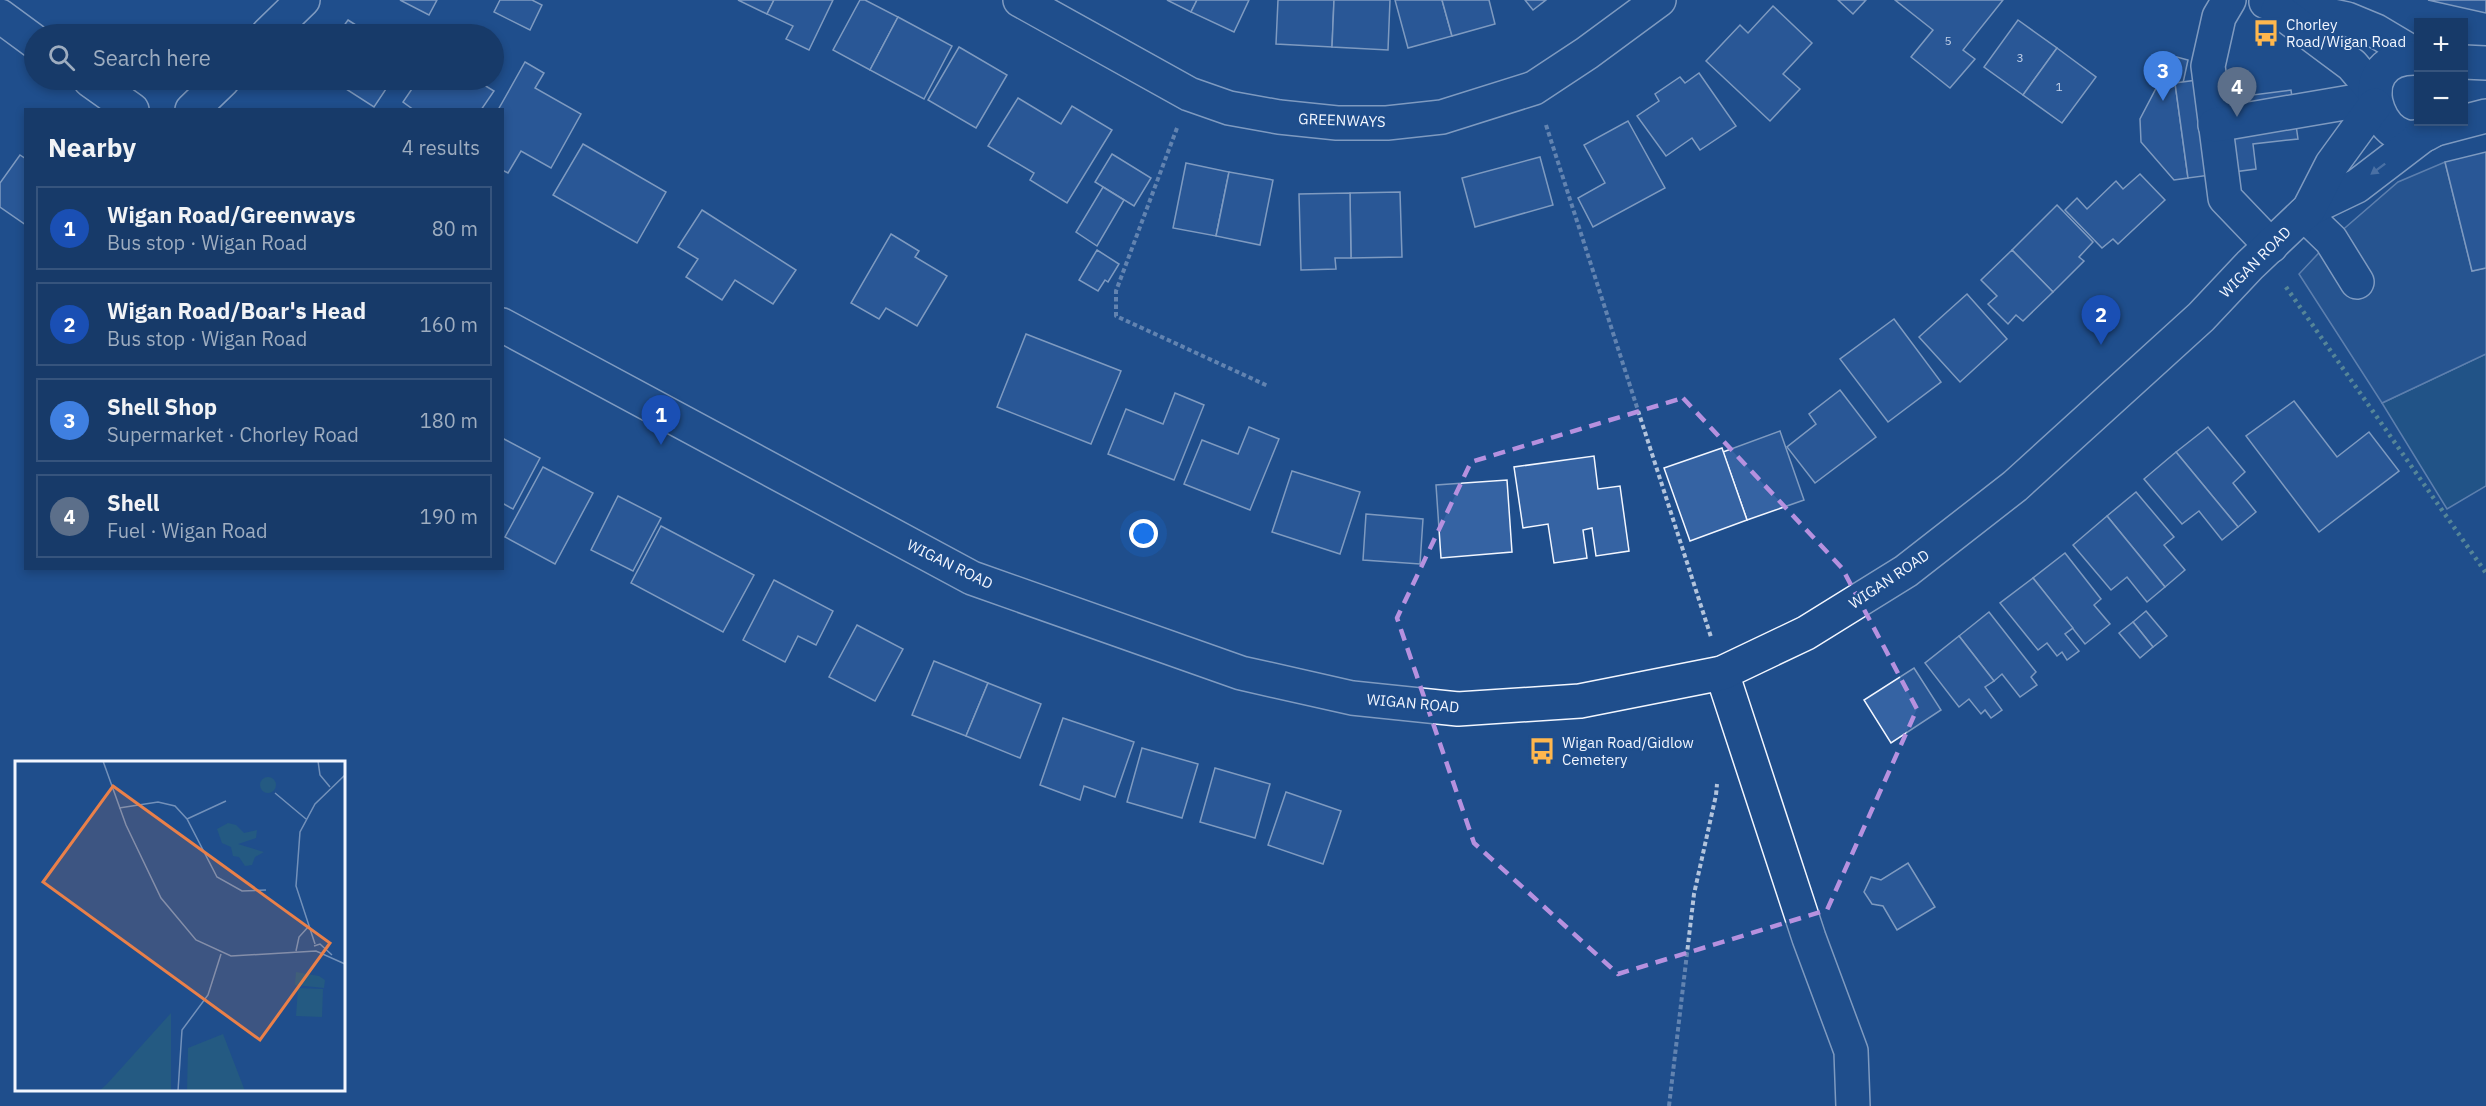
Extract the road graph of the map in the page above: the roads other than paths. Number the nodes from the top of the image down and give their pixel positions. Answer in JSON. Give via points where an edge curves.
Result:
{"nodes":[{"id":1,"x":303,"y":0,"type":"edge"},
{"id":2,"x":1020,"y":0,"type":"edge"},
{"id":3,"x":1659,"y":0,"type":"edge"},
{"id":4,"x":2229,"y":0,"type":"edge"},
{"id":5,"x":2263,"y":1,"type":"edge"},
{"id":6,"x":0,"y":16,"type":"edge"},
{"id":7,"x":278,"y":24,"type":"edge"},
{"id":8,"x":24,"y":34,"type":"edge"},
{"id":9,"x":2414,"y":54,"type":"edge"},
{"id":10,"x":2414,"y":57,"type":"edge"},
{"id":11,"x":2468,"y":62,"type":"edge"},
{"id":12,"x":2486,"y":63,"type":"edge"},
{"id":13,"x":104,"y":90,"type":"edge"},
{"id":14,"x":213,"y":90,"type":"edge"},
{"id":15,"x":2375,"y":98,"type":"junction"},
{"id":16,"x":129,"y":108,"type":"edge"},
{"id":17,"x":194,"y":108,"type":"edge"},
{"id":18,"x":2486,"y":116,"type":"edge"},
{"id":19,"x":2215,"y":125,"type":"junction"},
{"id":20,"x":2435,"y":128,"type":"edge"},
{"id":21,"x":2306,"y":211,"type":"junction"},
{"id":22,"x":2271,"y":246,"type":"junction"},
{"id":23,"x":2357,"y":282,"type":"dead end"},
{"id":24,"x":504,"y":326,"type":"edge"},
{"id":25,"x":1722,"y":673,"type":"junction"},
{"id":26,"x":1852,"y":1106,"type":"edge"}],
"edges":[{"from":1,"to":7,"type":"main road"},
{"from":2,"to":3,"type":"main road","name":"GREENWAYS","via":[[1189,94],[1230,108],[1337,123],[1387,123],[1442,117],[1534,88]]},
{"from":4,"to":19,"type":"main road","via":[[2219,17],[2208,66]]},
{"from":5,"to":9,"type":"main road","via":[[2347,19],[2376,30]]},
{"from":5,"to":15,"type":"main road","via":[[2346,59],[2364,77]]},
{"from":6,"to":8,"type":"main road"},
{"from":10,"to":15,"type":"main road","name":"WIGAN ROAD","via":[[2386,69],[2378,79]]},
{"from":11,"to":12,"type":"main road"},
{"from":13,"to":16,"type":"main road"},
{"from":14,"to":17,"type":"main road"},
{"from":15,"to":19,"type":"main road"},
{"from":15,"to":20,"type":"main road","via":[[2380,117],[2399,133],[2412,136]]},
{"from":15,"to":21,"type":"main road","name":"WIGAN ROAD"},
{"from":18,"to":20,"type":"main road","name":"WIGAN ROAD"},
{"from":19,"to":22,"type":"main road","via":[[2225,198]]},
{"from":20,"to":21,"type":"main road","name":"WIGAN ROAD","one_way":true,"via":[[2356,186]]},
{"from":21,"to":22,"type":"main road","name":"WIGAN ROAD"},
{"from":21,"to":23,"type":"main road","via":[[2331,240]]},
{"from":22,"to":25,"type":"main road","name":"WIGAN ROAD","via":[[2201,317],[2015,486],[1906,571],[1806,633]]},
{"from":24,"to":25,"type":"main road","name":"WIGAN ROAD","via":[[972,578],[1241,673],[1352,698],[1458,709],[1580,701]]},
{"from":25,"to":26,"type":"main road","via":[[1809,938],[1851,1051]]}]}
